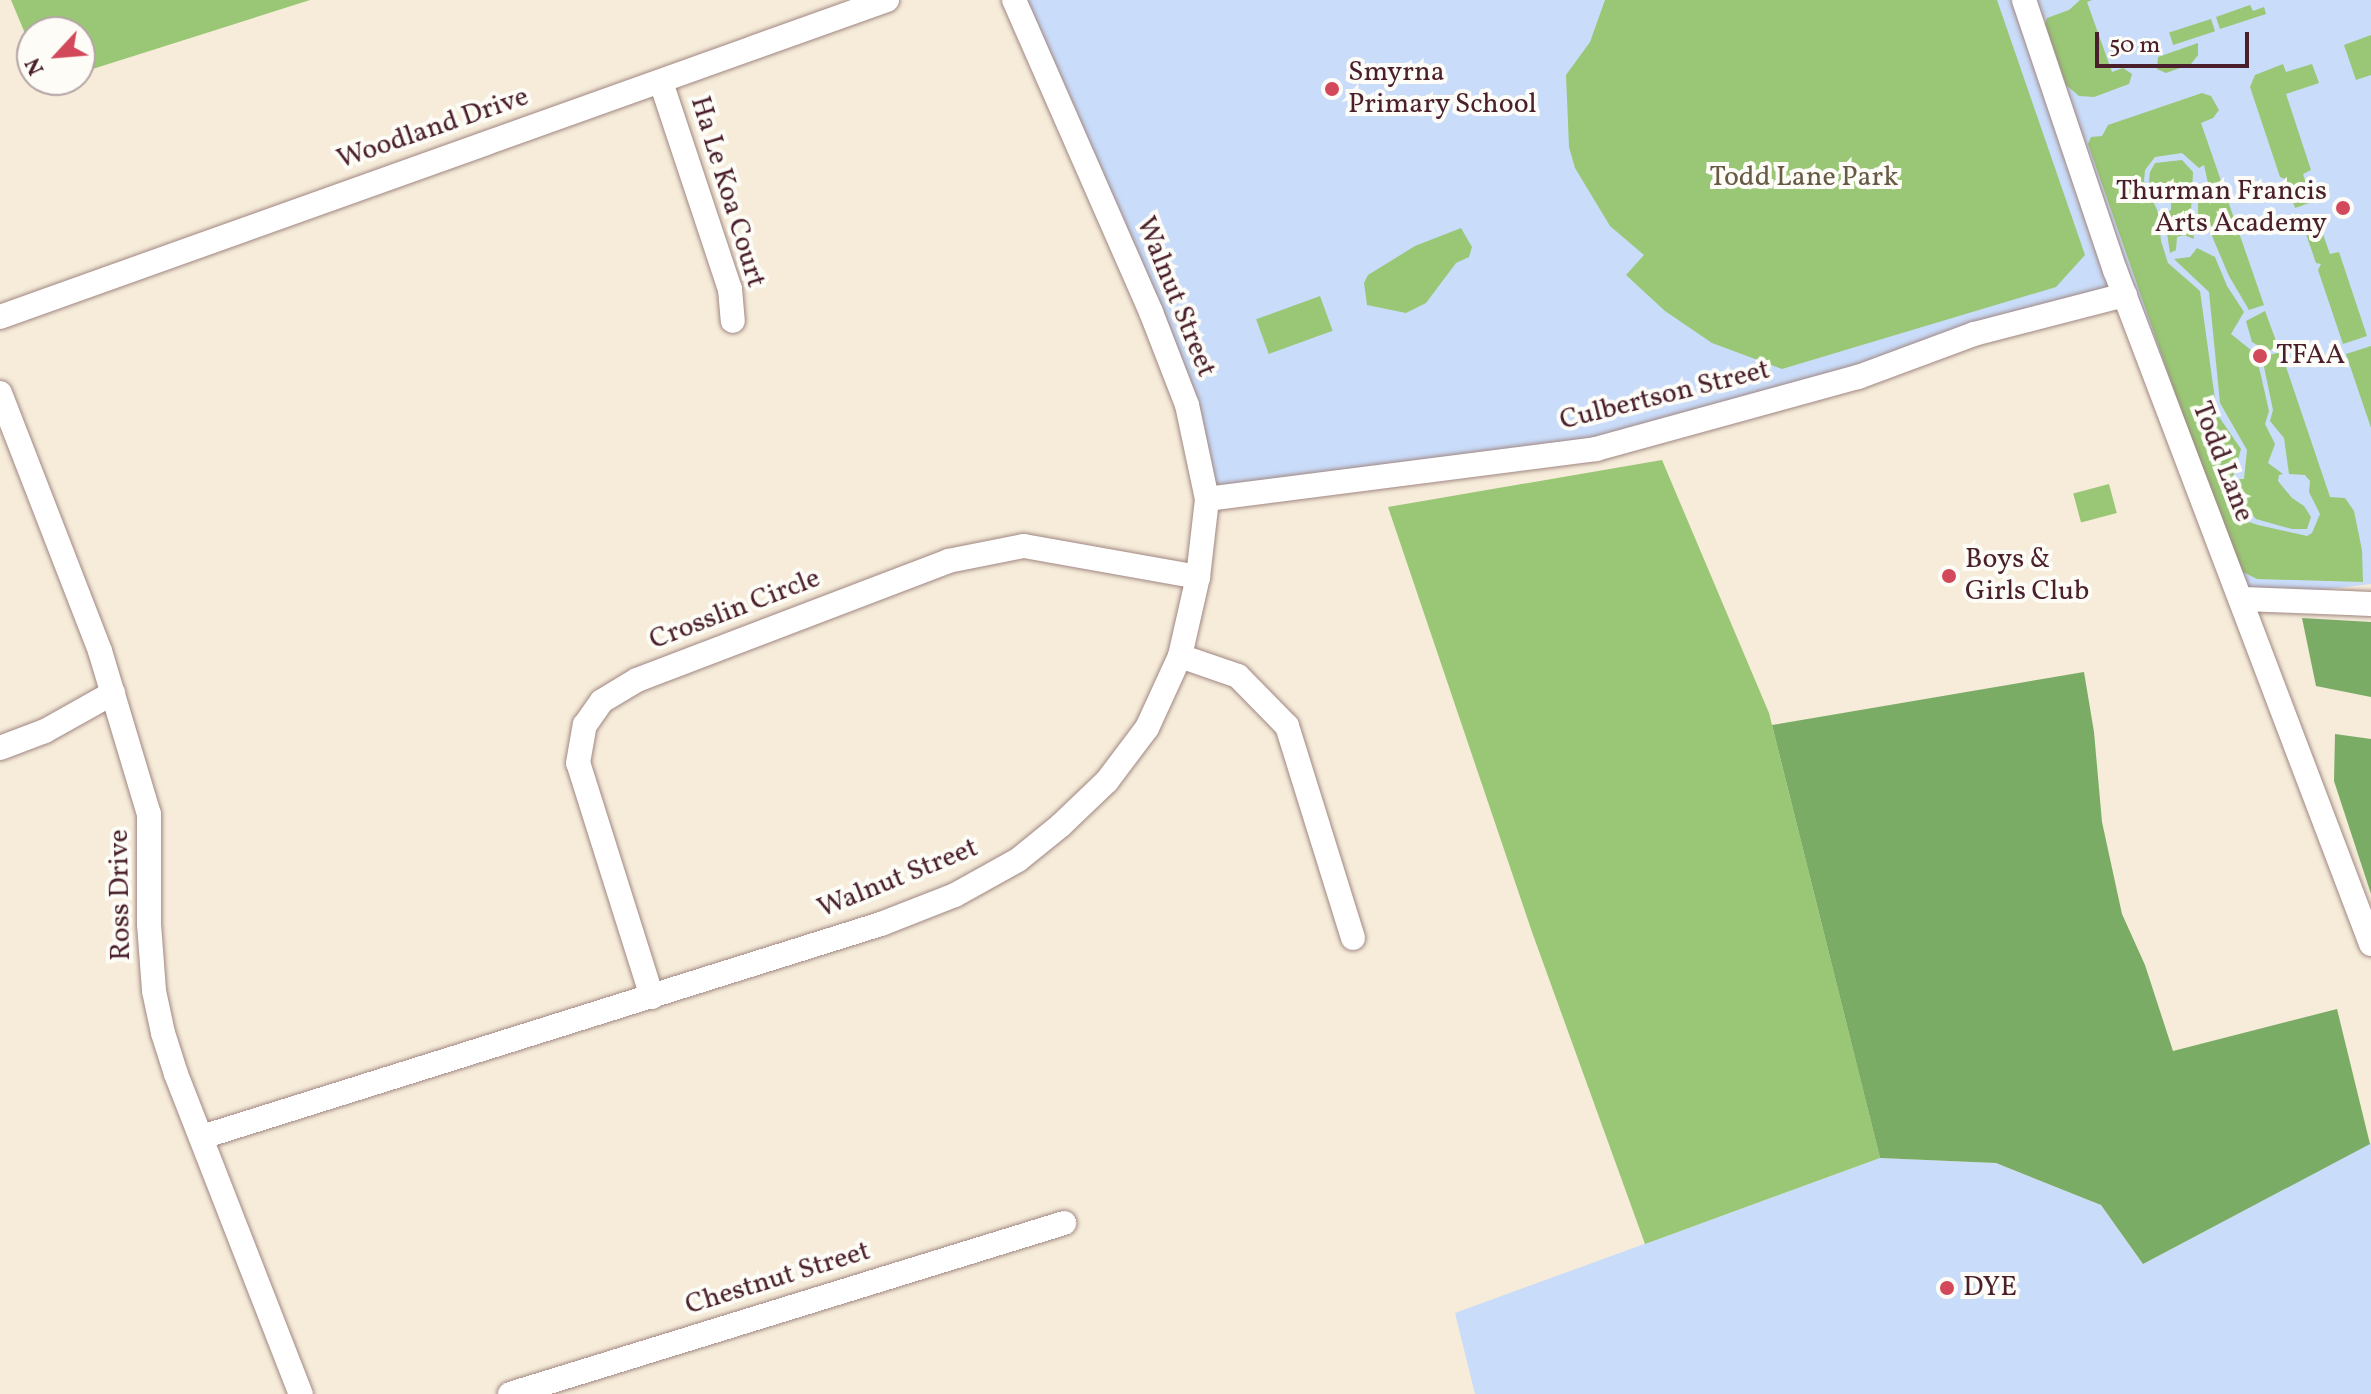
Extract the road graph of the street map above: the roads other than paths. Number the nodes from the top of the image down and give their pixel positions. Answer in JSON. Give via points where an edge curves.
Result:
{"nodes":[{"id":1,"x":887,"y":0,"type":"edge"},
{"id":2,"x":1014,"y":0,"type":"edge"},
{"id":3,"x":2024,"y":0,"type":"edge"},
{"id":4,"x":661,"y":82,"type":"junction"},
{"id":5,"x":2125,"y":295,"type":"junction"},
{"id":6,"x":0,"y":317,"type":"edge"},
{"id":7,"x":733,"y":321,"type":"dead end"},
{"id":8,"x":0,"y":393,"type":"edge"},
{"id":9,"x":1207,"y":499,"type":"junction"},
{"id":10,"x":1198,"y":577,"type":"junction"},
{"id":11,"x":2243,"y":599,"type":"junction"},
{"id":12,"x":2371,"y":604,"type":"edge"},
{"id":13,"x":1180,"y":656,"type":"junction"},
{"id":14,"x":113,"y":693,"type":"junction"},
{"id":15,"x":0,"y":748,"type":"edge"},
{"id":16,"x":1353,"y":938,"type":"dead end"},
{"id":17,"x":2371,"y":944,"type":"edge"},
{"id":18,"x":652,"y":997,"type":"junction"},
{"id":19,"x":202,"y":1137,"type":"junction"},
{"id":20,"x":1064,"y":1223,"type":"dead end"},
{"id":21,"x":301,"y":1394,"type":"edge"},
{"id":22,"x":510,"y":1394,"type":"edge"}],
"edges":[{"from":1,"to":4,"type":"street","name":"Woodland Drive"},
{"from":2,"to":9,"type":"street","name":"Walnut Street","via":[[1187,405]]},
{"from":3,"to":5,"type":"street","name":"Todd Lane"},
{"from":4,"to":6,"type":"street","name":"Woodland Drive"},
{"from":4,"to":7,"type":"street","name":"Ha Le Koa Court","via":[[730,289]]},
{"from":5,"to":9,"type":"street","name":"Culbertson Street","via":[[1974,334],[1858,377],[1596,449]]},
{"from":5,"to":11,"type":"street","name":"Todd Lane"},
{"from":8,"to":14,"type":"street","name":"Ross Drive"},
{"from":9,"to":10,"type":"street","name":"Walnut Street"},
{"from":10,"to":13,"type":"street","name":"Walnut Street"},
{"from":10,"to":18,"type":"street","name":"Crosslin Circle","via":[[1024,546],[948,561],[637,680],[602,701],[585,725],[578,763]]},
{"from":11,"to":12,"type":"street"},
{"from":11,"to":17,"type":"street","name":"Todd Lane"},
{"from":13,"to":16,"type":"street","via":[[1238,676],[1287,726]]},
{"from":13,"to":18,"type":"street","name":"Walnut Street","via":[[1147,728],[1107,781],[1018,860],[955,895],[881,924]]},
{"from":14,"to":15,"type":"street","via":[[45,731]]},
{"from":14,"to":19,"type":"street","name":"Ross Drive","via":[[149,814],[154,991],[176,1074]]},
{"from":18,"to":19,"type":"street","name":"Walnut Street"},
{"from":19,"to":21,"type":"street","name":"Ross Drive"},
{"from":20,"to":22,"type":"street","name":"Chestnut Street"}]}
